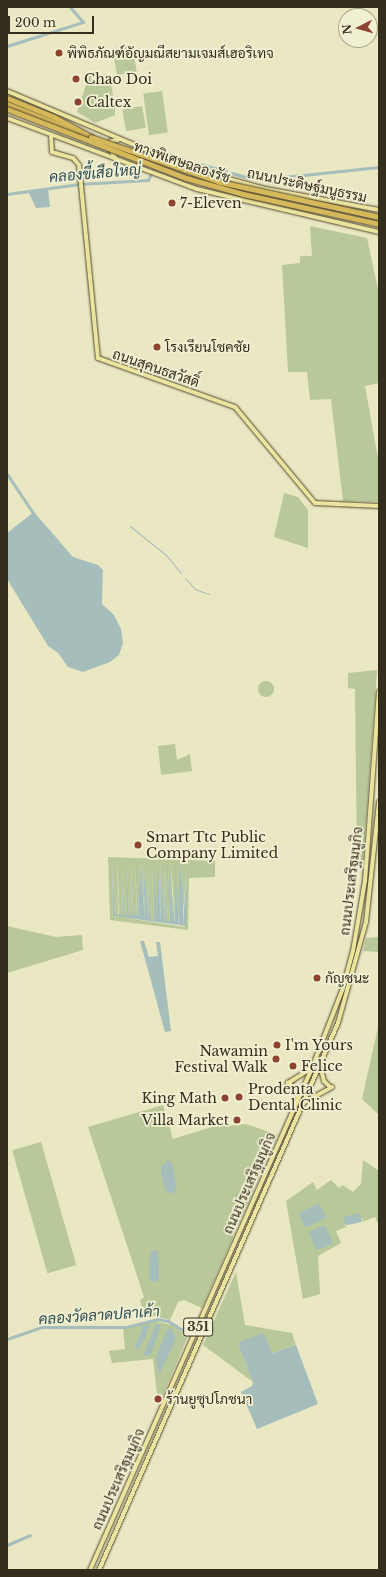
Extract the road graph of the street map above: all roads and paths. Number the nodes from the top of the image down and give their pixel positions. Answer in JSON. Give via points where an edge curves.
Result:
{"nodes":[{"id":1,"x":7,"y":91,"type":"edge"},
{"id":2,"x":7,"y":98,"type":"edge"},
{"id":3,"x":7,"y":104,"type":"edge"},
{"id":4,"x":7,"y":110,"type":"edge"},
{"id":5,"x":7,"y":118,"type":"edge"},
{"id":6,"x":51,"y":135,"type":"junction"},
{"id":7,"x":91,"y":137,"type":"junction"},
{"id":8,"x":124,"y":142,"type":"junction"},
{"id":9,"x":119,"y":162,"type":"junction"},
{"id":10,"x":379,"y":210,"type":"edge"},
{"id":11,"x":379,"y":217,"type":"edge"},
{"id":12,"x":379,"y":224,"type":"edge"},
{"id":13,"x":379,"y":232,"type":"edge"},
{"id":14,"x":379,"y":506,"type":"edge"},
{"id":15,"x":379,"y":692,"type":"edge"},
{"id":16,"x":379,"y":802,"type":"edge"},
{"id":17,"x":320,"y":1067,"type":"junction"},
{"id":18,"x":312,"y":1068,"type":"junction"},
{"id":19,"x":305,"y":1083,"type":"junction"},
{"id":20,"x":313,"y":1084,"type":"junction"},
{"id":21,"x":298,"y":1098,"type":"junction"},
{"id":22,"x":305,"y":1102,"type":"junction"},
{"id":23,"x":90,"y":1570,"type":"edge"},
{"id":24,"x":99,"y":1570,"type":"edge"}],
"edges":[{"from":1,"to":8,"type":"main road","name":"ถนนประดิษฐ์มนูธรรม"},
{"from":2,"to":7,"type":"highway","via":[[54,117]]},
{"from":3,"to":7,"type":"highway","name":"ทางพิเศษฉลองรัช"},
{"from":4,"to":12,"type":"highway","name":"ทางพิเศษฉลองรัช","bridge":true,"via":[[186,178],[255,197]]},
{"from":5,"to":6,"type":"main road","name":"ถนนประดิษฐ์มนูธรรม"},
{"from":6,"to":9,"type":"main road","name":"ถนนประดิษฐ์มนูธรรม"},
{"from":6,"to":14,"type":"main road","name":"ถนนสุคนธสวัสดิ์","via":[[52,152],[71,157],[78,162],[98,358],[235,407],[315,503]]},
{"from":7,"to":11,"type":"highway","name":"ทางพิเศษฉลองรัช","bridge":true,"via":[[220,182]]},
{"from":8,"to":9,"type":"main road","via":[[110,143],[109,152]]},
{"from":8,"to":10,"type":"main road","name":"ถนนประดิษฐ์มนูธรรม","via":[[158,156],[253,185]]},
{"from":9,"to":13,"type":"main road","name":"ถนนประดิษฐ์มนูธรรม","via":[[238,200]]},
{"from":15,"to":18,"type":"main road","name":"ถนนประเสริฐมนูกิจ","number":"351","via":[[368,852],[360,912],[343,988]]},
{"from":16,"to":17,"type":"main road","name":"ถนนประเสริฐมนูกิจ","number":"351","via":[[372,892],[363,938],[340,1016]]},
{"from":17,"to":20,"type":"main road","name":"ถนนประเสริฐมนูกิจ","number":"351"},
{"from":17,"to":22,"type":"main road","via":[[322,1078],[331,1087]]},
{"from":18,"to":19,"type":"main road","name":"ถนนประเสริฐมนูกิจ","number":"351"},
{"from":18,"to":21,"type":"main road","via":[[288,1083],[295,1088]]},
{"from":19,"to":20,"type":"main road"},
{"from":19,"to":21,"type":"main road","name":"ถนนประเสริฐมนูกิจ","number":"351"},
{"from":20,"to":22,"type":"main road","name":"ถนนประเสริฐมนูกิจ","number":"351"},
{"from":21,"to":23,"type":"main road","name":"ถนนประเสริฐมนูกิจ","number":"351"},
{"from":22,"to":24,"type":"main road","name":"ถนนประเสริฐมนูกิจ","number":"351"}]}
